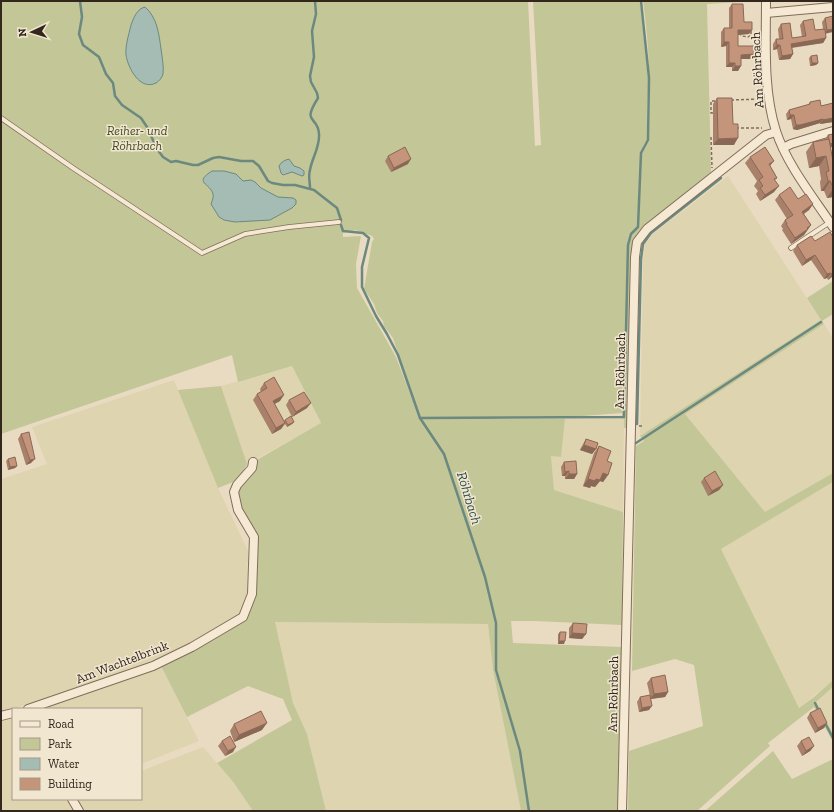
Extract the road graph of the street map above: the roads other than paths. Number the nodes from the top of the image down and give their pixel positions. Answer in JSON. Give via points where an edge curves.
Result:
{"nodes":[{"id":1,"x":766,"y":1,"type":"edge"},
{"id":2,"x":833,"y":7,"type":"edge"},
{"id":3,"x":766,"y":13,"type":"junction"},
{"id":4,"x":1,"y":118,"type":"edge"},
{"id":5,"x":833,"y":131,"type":"edge"},
{"id":6,"x":776,"y":132,"type":"junction"},
{"id":7,"x":783,"y":148,"type":"junction"},
{"id":8,"x":339,"y":222,"type":"dead end"},
{"id":9,"x":831,"y":225,"type":"edge"},
{"id":10,"x":791,"y":248,"type":"dead end"},
{"id":11,"x":252,"y":462,"type":"dead end"},
{"id":12,"x":31,"y":708,"type":"edge"},
{"id":13,"x":12,"y":712,"type":"edge"},
{"id":14,"x":1,"y":716,"type":"edge"},
{"id":15,"x":73,"y":800,"type":"edge"},
{"id":16,"x":79,"y":811,"type":"edge"},
{"id":17,"x":622,"y":811,"type":"edge"}],
"edges":[{"from":1,"to":3,"type":"street","name":"Am Röhrbach"},
{"from":2,"to":3,"type":"street"},
{"from":3,"to":6,"type":"street","name":"Am Röhrbach","via":[[767,82]]},
{"from":4,"to":8,"type":"lane","via":[[202,253],[245,234]]},
{"from":5,"to":7,"type":"street"},
{"from":6,"to":7,"type":"street"},
{"from":6,"to":17,"type":"street","name":"Am Röhrbach","via":[[766,135],[716,174],[647,229],[637,242]]},
{"from":7,"to":9,"type":"street"},
{"from":9,"to":10,"type":"lane"},
{"from":11,"to":12,"type":"street","name":"Am Wachtelbrink","via":[[252,468],[234,492],[238,510],[254,537],[252,594],[243,617],[153,666]]},
{"from":13,"to":14,"type":"street"},
{"from":15,"to":16,"type":"street"}]}
